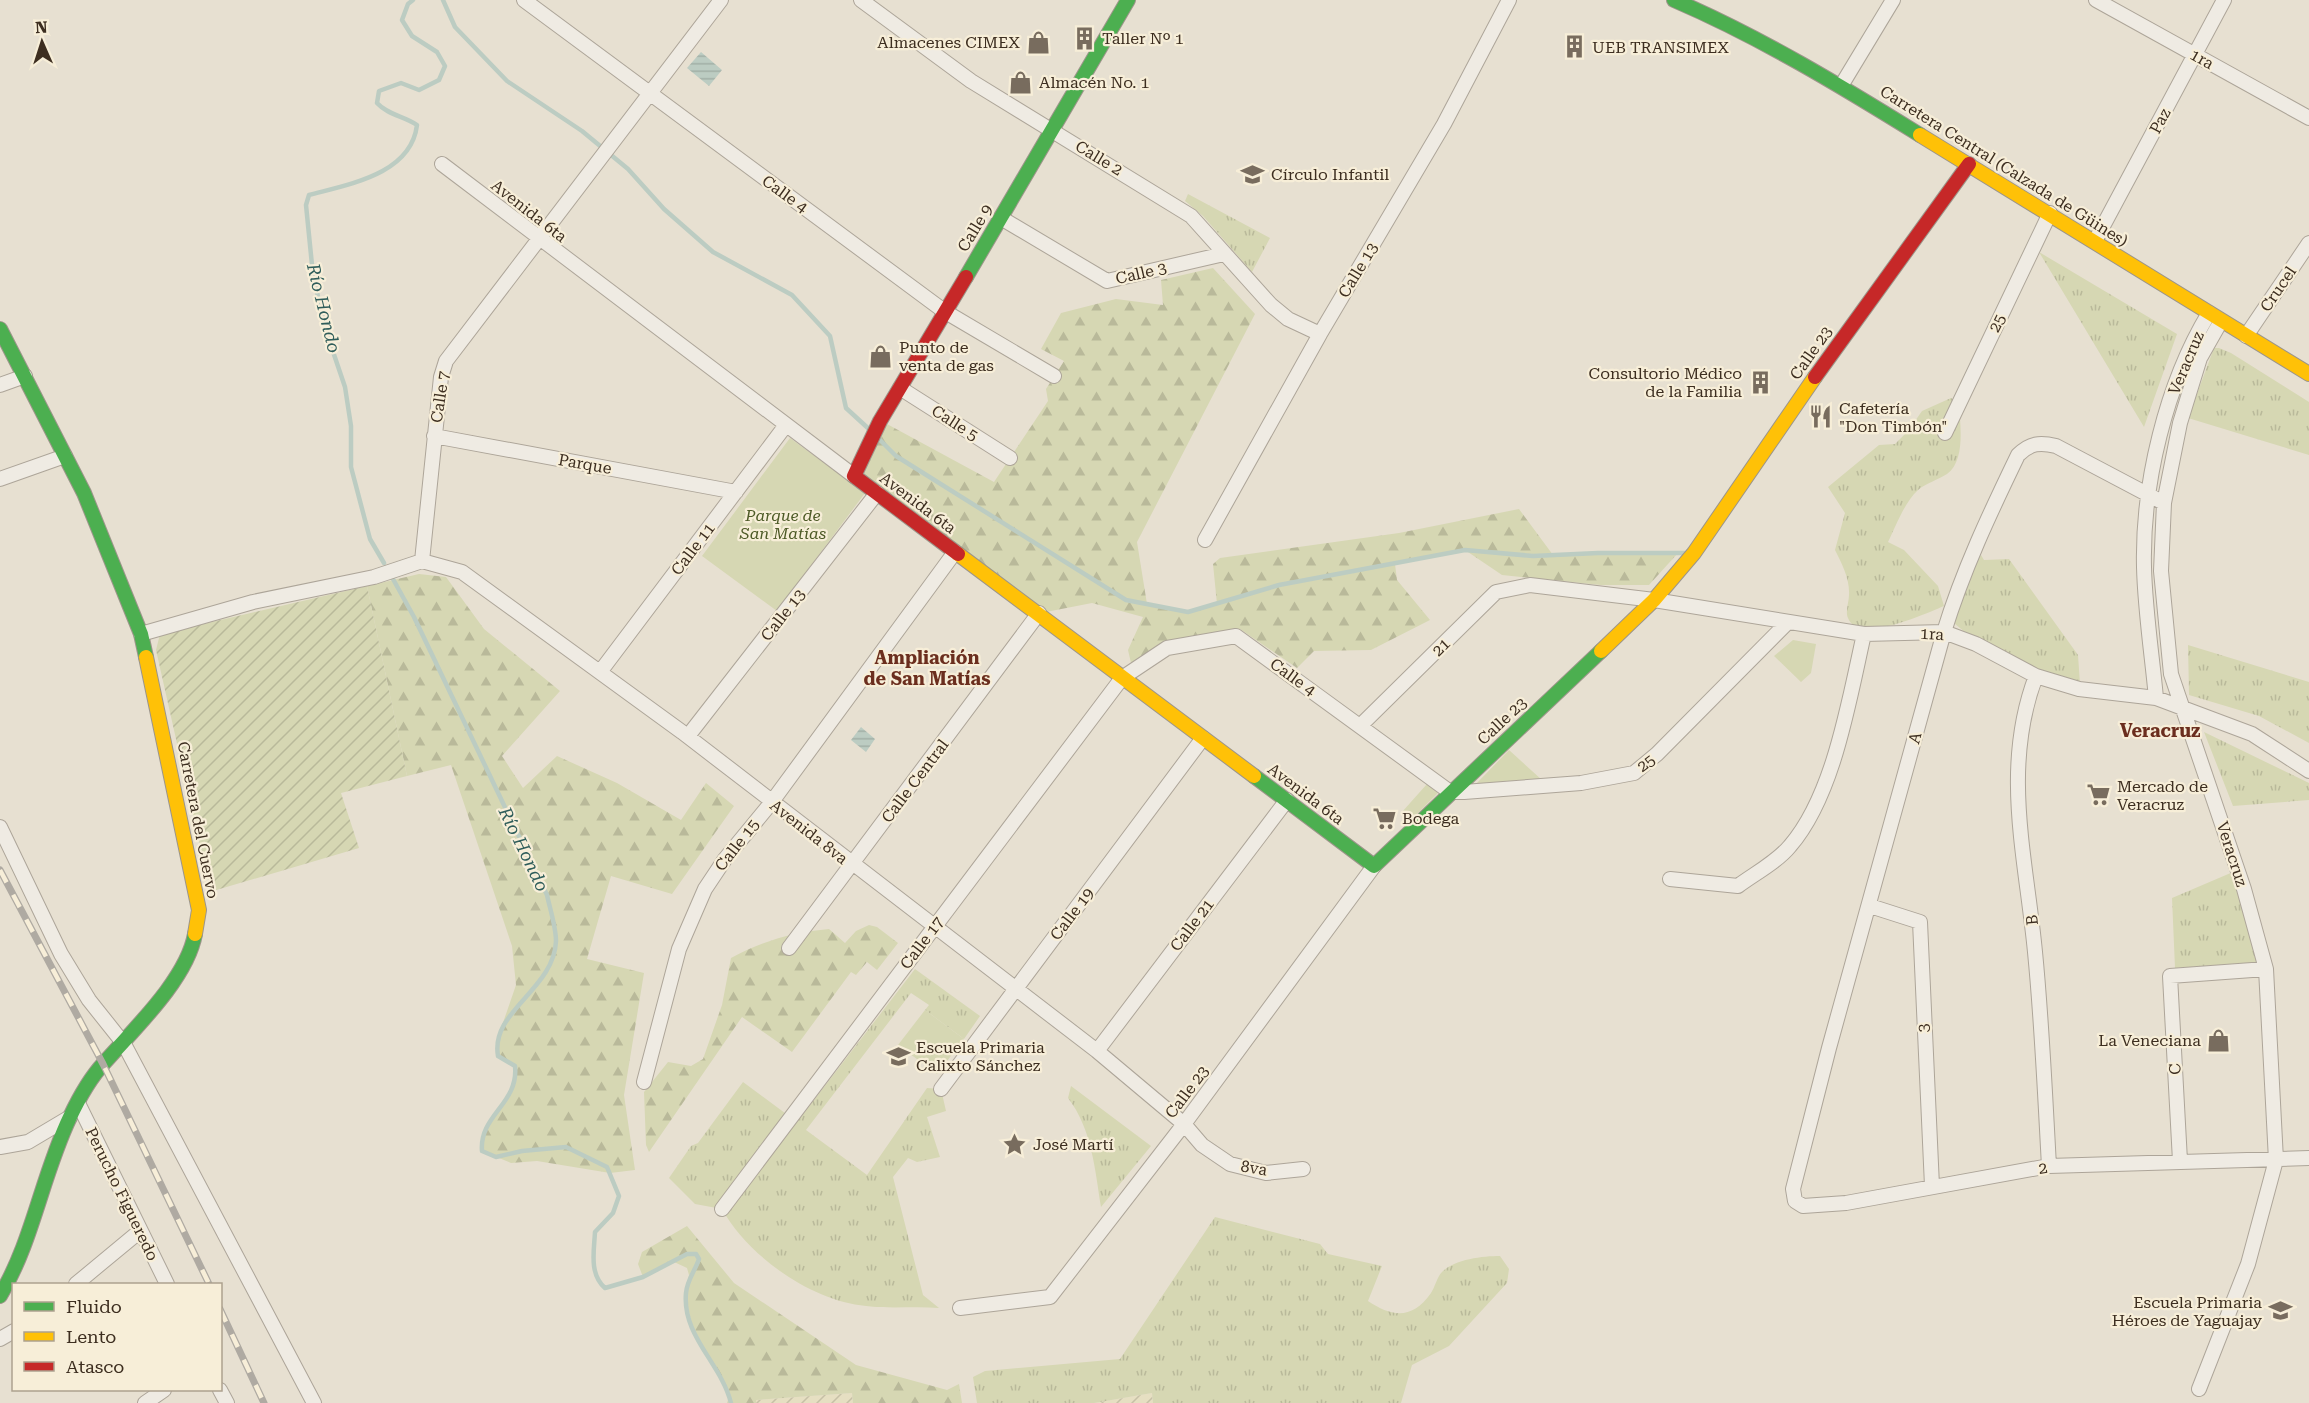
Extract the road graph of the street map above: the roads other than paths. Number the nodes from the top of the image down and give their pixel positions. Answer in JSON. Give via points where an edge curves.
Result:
{"nodes":[{"id":1,"x":524,"y":0,"type":"edge"},
{"id":2,"x":722,"y":0,"type":"edge"},
{"id":3,"x":861,"y":0,"type":"edge"},
{"id":4,"x":1128,"y":0,"type":"edge"},
{"id":5,"x":1509,"y":0,"type":"edge"},
{"id":6,"x":1674,"y":0,"type":"edge"},
{"id":7,"x":1893,"y":0,"type":"edge"},
{"id":8,"x":2096,"y":0,"type":"edge"},
{"id":9,"x":2224,"y":0,"type":"edge"},
{"id":10,"x":2195,"y":55,"type":"junction"},
{"id":11,"x":1841,"y":86,"type":"junction"},
{"id":12,"x":650,"y":94,"type":"junction"},
{"id":13,"x":2309,"y":118,"type":"edge"},
{"id":14,"x":1054,"y":131,"type":"junction"},
{"id":15,"x":442,"y":164,"type":"dead end"},
{"id":16,"x":1969,"y":164,"type":"junction"},
{"id":17,"x":2050,"y":213,"type":"junction"},
{"id":18,"x":1001,"y":218,"type":"junction"},
{"id":19,"x":538,"y":239,"type":"junction"},
{"id":20,"x":2095,"y":241,"type":"junction"},
{"id":21,"x":2309,"y":243,"type":"edge"},
{"id":22,"x":1224,"y":254,"type":"junction"},
{"id":23,"x":944,"y":311,"type":"junction"},
{"id":24,"x":2215,"y":317,"type":"junction"},
{"id":25,"x":0,"y":329,"type":"edge"},
{"id":26,"x":1320,"y":334,"type":"junction"},
{"id":27,"x":2246,"y":336,"type":"junction"},
{"id":28,"x":2309,"y":374,"type":"edge"},
{"id":29,"x":25,"y":376,"type":"junction"},
{"id":30,"x":1054,"y":376,"type":"dead end"},
{"id":31,"x":0,"y":385,"type":"edge"},
{"id":32,"x":900,"y":388,"type":"junction"},
{"id":33,"x":786,"y":425,"type":"junction"},
{"id":34,"x":1945,"y":433,"type":"dead end"},
{"id":35,"x":434,"y":436,"type":"junction"},
{"id":36,"x":65,"y":456,"type":"junction"},
{"id":37,"x":1010,"y":458,"type":"dead end"},
{"id":38,"x":854,"y":476,"type":"junction"},
{"id":39,"x":0,"y":479,"type":"edge"},
{"id":40,"x":736,"y":492,"type":"junction"},
{"id":41,"x":877,"y":493,"type":"junction"},
{"id":42,"x":2147,"y":496,"type":"junction"},
{"id":43,"x":2164,"y":503,"type":"junction"},
{"id":44,"x":1205,"y":540,"type":"dead end"},
{"id":45,"x":955,"y":552,"type":"junction"},
{"id":46,"x":422,"y":561,"type":"junction"},
{"id":47,"x":1530,"y":585,"type":"joint"},
{"id":48,"x":1654,"y":600,"type":"junction"},
{"id":49,"x":1039,"y":613,"type":"junction"},
{"id":50,"x":1788,"y":622,"type":"junction"},
{"id":51,"x":1944,"y":632,"type":"junction"},
{"id":52,"x":141,"y":634,"type":"junction"},
{"id":53,"x":1864,"y":634,"type":"junction"},
{"id":54,"x":600,"y":672,"type":"junction"},
{"id":55,"x":2036,"y":676,"type":"junction"},
{"id":56,"x":1122,"y":678,"type":"junction"},
{"id":57,"x":2156,"y":699,"type":"junction"},
{"id":58,"x":2180,"y":707,"type":"junction"},
{"id":59,"x":1360,"y":725,"type":"junction"},
{"id":60,"x":688,"y":736,"type":"junction"},
{"id":61,"x":1203,"y":738,"type":"junction"},
{"id":62,"x":2309,"y":771,"type":"edge"},
{"id":63,"x":1450,"y":792,"type":"junction"},
{"id":64,"x":1287,"y":800,"type":"junction"},
{"id":65,"x":771,"y":803,"type":"junction"},
{"id":66,"x":0,"y":827,"type":"edge"},
{"id":67,"x":852,"y":865,"type":"junction"},
{"id":68,"x":1374,"y":866,"type":"junction"},
{"id":69,"x":1670,"y":879,"type":"dead end"},
{"id":70,"x":1870,"y":906,"type":"junction"},
{"id":71,"x":934,"y":928,"type":"junction"},
{"id":72,"x":789,"y":948,"type":"dead end"},
{"id":73,"x":2266,"y":969,"type":"junction"},
{"id":74,"x":1016,"y":988,"type":"junction"},
{"id":75,"x":124,"y":1044,"type":"junction"},
{"id":76,"x":1097,"y":1051,"type":"junction"},
{"id":77,"x":644,"y":1082,"type":"dead end"},
{"id":78,"x":941,"y":1089,"type":"dead end"},
{"id":79,"x":78,"y":1103,"type":"junction"},
{"id":80,"x":70,"y":1117,"type":"junction"},
{"id":81,"x":1184,"y":1124,"type":"junction"},
{"id":82,"x":0,"y":1147,"type":"edge"},
{"id":83,"x":2309,"y":1158,"type":"edge"},
{"id":84,"x":2276,"y":1160,"type":"junction"},
{"id":85,"x":2180,"y":1161,"type":"junction"},
{"id":86,"x":2049,"y":1166,"type":"junction"},
{"id":87,"x":1303,"y":1169,"type":"dead end"},
{"id":88,"x":1932,"y":1186,"type":"junction"},
{"id":89,"x":1793,"y":1189,"type":"joint"},
{"id":90,"x":722,"y":1209,"type":"dead end"},
{"id":91,"x":140,"y":1231,"type":"junction"},
{"id":92,"x":77,"y":1283,"type":"edge"},
{"id":93,"x":166,"y":1283,"type":"edge"},
{"id":94,"x":0,"y":1296,"type":"edge"},
{"id":95,"x":960,"y":1308,"type":"dead end"},
{"id":96,"x":2199,"y":1389,"type":"dead end"},
{"id":97,"x":161,"y":1391,"type":"edge"},
{"id":98,"x":146,"y":1403,"type":"edge"},
{"id":99,"x":314,"y":1403,"type":"edge"}],
"edges":[{"from":1,"to":12,"type":"street","name":"Calle 4"},
{"from":2,"to":12,"type":"street","name":"Calle 7"},
{"from":3,"to":14,"type":"street","name":"Calle 2","via":[[970,81]]},
{"from":4,"to":14,"type":"street","name":"Calle 9"},
{"from":5,"to":26,"type":"street","name":"Calle 13","via":[[1444,124]]},
{"from":6,"to":11,"type":"street","name":"Carretera Central (Calzada de Güines)"},
{"from":7,"to":11,"type":"street"},
{"from":8,"to":10,"type":"street","name":"1ra"},
{"from":9,"to":10,"type":"street","name":"Paz"},
{"from":10,"to":13,"type":"street","name":"1ra"},
{"from":10,"to":20,"type":"street","name":"Paz"},
{"from":11,"to":16,"type":"street","name":"Carretera Central (Calzada de Güines)"},
{"from":12,"to":19,"type":"street","name":"Calle 7"},
{"from":12,"to":23,"type":"street","name":"Calle 4"},
{"from":14,"to":18,"type":"street","name":"Calle 9"},
{"from":14,"to":22,"type":"street","name":"Calle 2","via":[[1191,216]]},
{"from":15,"to":19,"type":"street","name":"Avenida 6ta"},
{"from":16,"to":17,"type":"street","name":"Carretera Central (Calzada de Güines)"},
{"from":16,"to":48,"type":"street","name":"Calle 23","via":[[1846,332],[1694,553]]},
{"from":17,"to":20,"type":"street","name":"Carretera Central (Calzada de Güines)"},
{"from":17,"to":34,"type":"street","name":"25"},
{"from":18,"to":22,"type":"street","name":"Calle 3","via":[[1107,280]]},
{"from":18,"to":23,"type":"street","name":"Calle 9"},
{"from":19,"to":33,"type":"street","name":"Avenida 6ta"},
{"from":19,"to":35,"type":"street","name":"Calle 7","via":[[446,361]]},
{"from":20,"to":24,"type":"street","name":"Carretera Central (Calzada de Güines)"},
{"from":21,"to":27,"type":"street","name":"Crucel"},
{"from":22,"to":26,"type":"street","name":"Calle 2","via":[[1271,305],[1288,319]]},
{"from":23,"to":30,"type":"street","name":"Calle 4"},
{"from":23,"to":32,"type":"street","name":"Calle 9"},
{"from":24,"to":27,"type":"street","name":"Carretera Central (Calzada de Güines)"},
{"from":24,"to":42,"type":"street","name":"Veracruz","via":[[2196,334],[2173,392]]},
{"from":24,"to":43,"type":"street","name":"Veracruz","via":[[2194,373]]},
{"from":25,"to":29,"type":"street","name":"Carretera del Cuervo"},
{"from":26,"to":44,"type":"street","name":"Calle 13"},
{"from":27,"to":28,"type":"street","name":"Carretera Central (Calzada de Güines)"},
{"from":29,"to":31,"type":"street"},
{"from":29,"to":36,"type":"street","name":"Carretera del Cuervo"},
{"from":32,"to":37,"type":"street","name":"Calle 5"},
{"from":32,"to":38,"type":"street","name":"Calle 9"},
{"from":33,"to":38,"type":"street","name":"Avenida 6ta"},
{"from":33,"to":40,"type":"street","name":"Calle 11"},
{"from":35,"to":40,"type":"street","name":"Parque"},
{"from":35,"to":46,"type":"street","name":"Calle 7"},
{"from":36,"to":39,"type":"street"},
{"from":36,"to":52,"type":"street","name":"Carretera del Cuervo"},
{"from":38,"to":41,"type":"street","name":"Avenida 6ta"},
{"from":40,"to":54,"type":"street","name":"Calle 11"},
{"from":41,"to":45,"type":"street","name":"Avenida 6ta"},
{"from":41,"to":60,"type":"street","name":"Calle 13"},
{"from":42,"to":43,"type":"street","name":"A"},
{"from":42,"to":51,"type":"street","name":"A","via":[[2056,446],[2042,442],[2026,447],[2018,455],[1975,545]]},
{"from":42,"to":57,"type":"street","name":"Veracruz","via":[[2144,567]]},
{"from":43,"to":58,"type":"street","name":"Veracruz","via":[[2161,571],[2171,674]]},
{"from":45,"to":49,"type":"street","name":"Avenida 6ta"},
{"from":45,"to":65,"type":"street","name":"Calle 15"},
{"from":46,"to":52,"type":"street","via":[[374,577],[253,602]]},
{"from":46,"to":54,"type":"street","name":"Avenida 8va","via":[[462,572]]},
{"from":47,"to":48,"type":"street","name":"1ra"},
{"from":47,"to":59,"type":"street","name":"21","via":[[1496,592]]},
{"from":48,"to":50,"type":"street","name":"1ra"},
{"from":48,"to":63,"type":"street","name":"Calle 23"},
{"from":49,"to":56,"type":"street","name":"Avenida 6ta"},
{"from":49,"to":67,"type":"street","name":"Calle Central"},
{"from":50,"to":53,"type":"street","name":"1ra"},
{"from":50,"to":63,"type":"street","name":"25","via":[[1658,754],[1634,772],[1517,790]]},
{"from":51,"to":53,"type":"street","name":"1ra"},
{"from":51,"to":55,"type":"street","name":"1ra"},
{"from":51,"to":70,"type":"street","name":"A"},
{"from":52,"to":75,"type":"street","name":"Carretera del Cuervo","via":[[199,910],[187,962]]},
{"from":53,"to":69,"type":"street","via":[[1819,800],[1789,848],[1738,886]]},
{"from":54,"to":60,"type":"street","name":"Avenida 8va"},
{"from":55,"to":57,"type":"street","name":"1ra","via":[[2079,689]]},
{"from":55,"to":86,"type":"street","name":"B","via":[[2025,708],[2017,762],[2017,799],[2035,952]]},
{"from":56,"to":59,"type":"street","name":"Calle 4","via":[[1167,648],[1236,636]]},
{"from":56,"to":61,"type":"street","name":"Avenida 6ta"},
{"from":56,"to":71,"type":"street","name":"Calle 17"},
{"from":57,"to":58,"type":"street","name":"1ra"},
{"from":58,"to":62,"type":"street","name":"1ra","via":[[2252,734]]},
{"from":58,"to":73,"type":"street","name":"Veracruz","via":[[2244,889]]},
{"from":59,"to":63,"type":"street","name":"Calle 4"},
{"from":60,"to":65,"type":"street","name":"Avenida 8va"},
{"from":61,"to":64,"type":"street","name":"Avenida 6ta"},
{"from":61,"to":74,"type":"street","name":"Calle 19"},
{"from":63,"to":68,"type":"street","name":"Calle 23"},
{"from":64,"to":68,"type":"street","name":"Avenida 6ta"},
{"from":64,"to":76,"type":"street","name":"Calle 21"},
{"from":65,"to":67,"type":"street","name":"Avenida 8va"},
{"from":65,"to":77,"type":"street","name":"Calle 15","via":[[725,859],[688,923]]},
{"from":66,"to":75,"type":"street","via":[[61,954],[89,1000]]},
{"from":67,"to":71,"type":"street","name":"Avenida 8va"},
{"from":67,"to":72,"type":"street","name":"Calle Central"},
{"from":68,"to":81,"type":"street","name":"Calle 23"},
{"from":70,"to":88,"type":"street","name":"3","via":[[1920,922]]},
{"from":70,"to":89,"type":"street","name":"A"},
{"from":71,"to":74,"type":"street","name":"Avenida 8va"},
{"from":71,"to":90,"type":"street","name":"Calle 17"},
{"from":73,"to":84,"type":"street","name":"Veracruz"},
{"from":73,"to":85,"type":"street","name":"C","via":[[2170,976]]},
{"from":74,"to":76,"type":"street","name":"Avenida 8va"},
{"from":74,"to":78,"type":"street","name":"Calle 19"},
{"from":75,"to":79,"type":"street","name":"Carretera del Cuervo","via":[[103,1064]]},
{"from":75,"to":99,"type":"street"},
{"from":76,"to":81,"type":"street","name":"Avenida 8va"},
{"from":79,"to":80,"type":"street","name":"Carretera del Cuervo"},
{"from":79,"to":91,"type":"street","name":"Perucho Figueredo"},
{"from":80,"to":82,"type":"street","via":[[28,1142]]},
{"from":80,"to":94,"type":"street","name":"Carretera del Cuervo","via":[[15,1271]]},
{"from":81,"to":87,"type":"street","name":"8va","via":[[1202,1145],[1230,1164],[1266,1173]]},
{"from":81,"to":95,"type":"street","name":"Calle 23","via":[[1050,1297]]},
{"from":83,"to":84,"type":"street","name":"2"},
{"from":84,"to":85,"type":"street","name":"2"},
{"from":84,"to":96,"type":"street","name":"Veracruz","via":[[2248,1264]]},
{"from":85,"to":86,"type":"street","name":"2"},
{"from":86,"to":88,"type":"street","name":"2"},
{"from":88,"to":89,"type":"street","name":"2","via":[[1846,1203],[1803,1206],[1795,1201]]},
{"from":91,"to":92,"type":"street"},
{"from":91,"to":93,"type":"street","name":"Perucho Figueredo"},
{"from":97,"to":98,"type":"street"}]}
